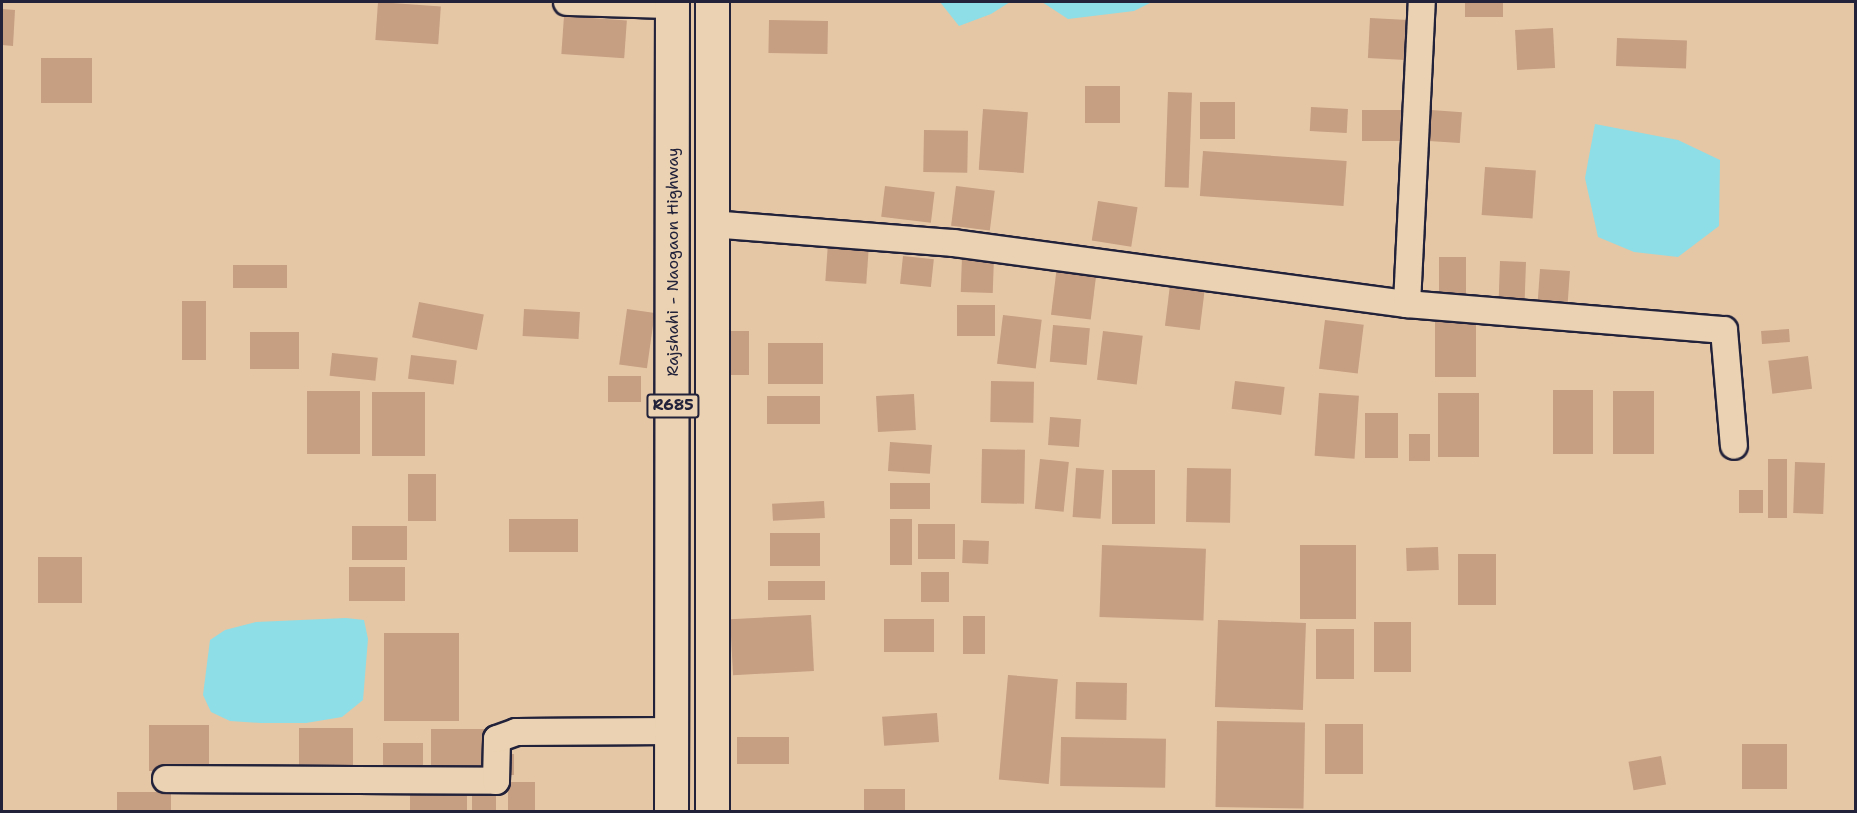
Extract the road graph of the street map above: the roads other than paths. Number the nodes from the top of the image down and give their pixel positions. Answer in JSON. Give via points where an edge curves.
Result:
{"nodes":[{"id":1,"x":567,"y":2,"type":"edge"},
{"id":2,"x":712,"y":2,"type":"edge"},
{"id":3,"x":1422,"y":2,"type":"edge"},
{"id":4,"x":672,"y":3,"type":"edge"},
{"id":5,"x":711,"y":224,"type":"junction"},
{"id":6,"x":1407,"y":304,"type":"junction"},
{"id":7,"x":1734,"y":446,"type":"dead end"},
{"id":8,"x":671,"y":731,"type":"junction"},
{"id":9,"x":166,"y":779,"type":"dead end"},
{"id":10,"x":671,"y":812,"type":"edge"},
{"id":11,"x":712,"y":812,"type":"edge"}],
"edges":[{"from":1,"to":4,"type":"street"},
{"from":2,"to":5,"type":"main road","number":"R685"},
{"from":3,"to":6,"type":"street"},
{"from":4,"to":8,"type":"main road","name":"Rajshahi - Naogaon Highway","number":"R685"},
{"from":5,"to":6,"type":"street","via":[[954,243]]},
{"from":5,"to":11,"type":"main road","number":"R685"},
{"from":6,"to":7,"type":"street","via":[[1724,330]]},
{"from":8,"to":9,"type":"street","via":[[516,732],[497,739],[496,781]]},
{"from":8,"to":10,"type":"main road","name":"Rajshahi - Naogaon Highway","number":"R685"}]}
